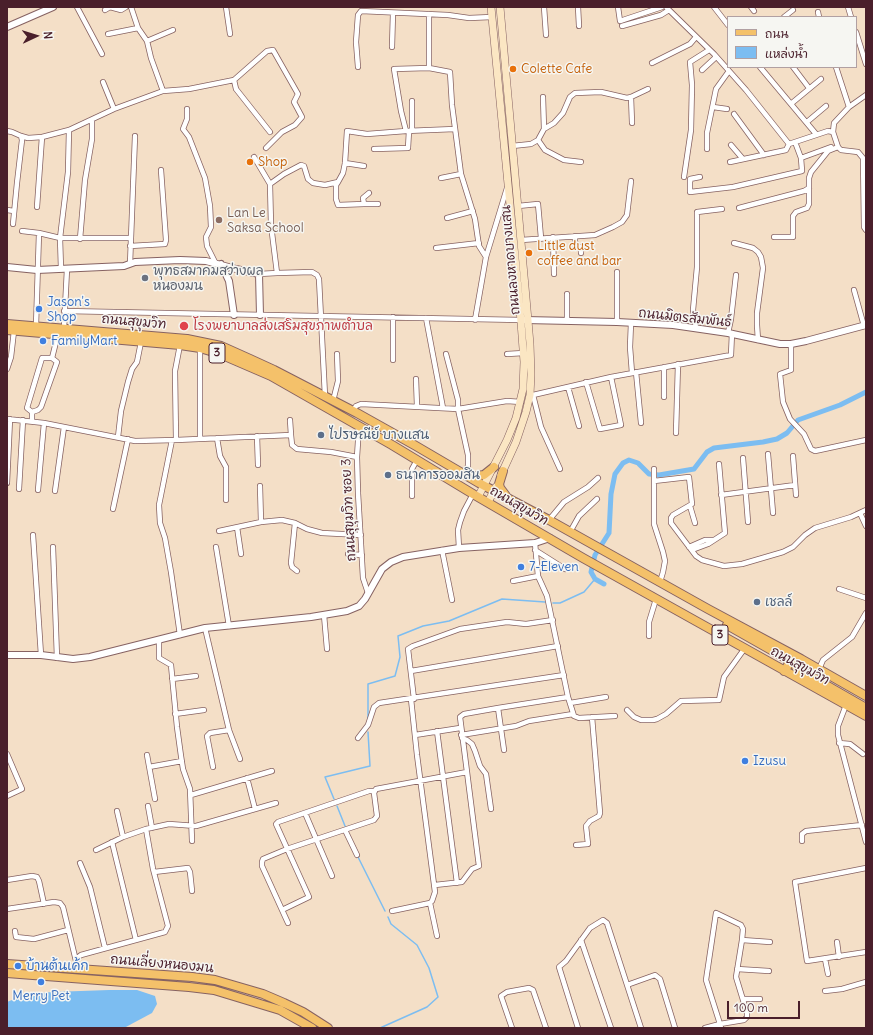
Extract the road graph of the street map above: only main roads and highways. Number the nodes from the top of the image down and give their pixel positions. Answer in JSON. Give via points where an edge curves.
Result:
{"nodes":[{"id":1,"x":490,"y":7,"type":"edge"},
{"id":2,"x":500,"y":7,"type":"edge"},
{"id":3,"x":525,"y":320,"type":"junction"},
{"id":4,"x":7,"y":324,"type":"edge"},
{"id":5,"x":10,"y":331,"type":"edge"},
{"id":6,"x":61,"y":331,"type":"junction"},
{"id":7,"x":494,"y":467,"type":"junction"},
{"id":8,"x":503,"y":471,"type":"junction"},
{"id":9,"x":467,"y":475,"type":"junction"},
{"id":10,"x":485,"y":486,"type":"junction"},
{"id":11,"x":494,"y":491,"type":"junction"},
{"id":12,"x":476,"y":496,"type":"junction"},
{"id":13,"x":508,"y":498,"type":"junction"},
{"id":14,"x":488,"y":502,"type":"junction"},
{"id":15,"x":708,"y":609,"type":"junction"},
{"id":16,"x":801,"y":659,"type":"junction"},
{"id":17,"x":784,"y":671,"type":"junction"},
{"id":18,"x":866,"y":696,"type":"edge"},
{"id":19,"x":866,"y":708,"type":"edge"},
{"id":20,"x":866,"y":716,"type":"edge"},
{"id":21,"x":7,"y":964,"type":"edge"},
{"id":22,"x":7,"y":973,"type":"edge"},
{"id":23,"x":312,"y":1028,"type":"edge"},
{"id":24,"x":328,"y":1028,"type":"edge"}],
"edges":[{"from":1,"to":3,"type":"main road","name":"ถนนลงหาดบางแสน"},
{"from":2,"to":3,"type":"main road","name":"ถนนลงหาดบางแสน","via":[[521,240]]},
{"from":3,"to":7,"type":"main road","name":"ถนนลงหาดบางแสน","via":[[521,402],[510,435]]},
{"from":3,"to":8,"type":"main road","name":"ถนนลงหาดบางแสน","via":[[530,344],[532,395],[522,427]]},
{"from":4,"to":6,"type":"main road","name":"ถนนสุขุมวิท","number":"3"},
{"from":5,"to":6,"type":"main road","name":"ถนนสุขุมวิท","number":"3"},
{"from":6,"to":9,"type":"main road","name":"ถนนสุขุมวิท","number":"3","via":[[187,339],[221,346],[325,396]]},
{"from":6,"to":12,"type":"main road","name":"ถนนสุขุมวิท","number":"3","via":[[180,345],[220,354],[271,376],[392,444]]},
{"from":7,"to":9,"type":"main road","via":[[484,475]]},
{"from":7,"to":10,"type":"main road","name":"ถนนลงหาดบางแสน"},
{"from":8,"to":11,"type":"main road","name":"ถนนลงหาดบางแสน"},
{"from":8,"to":13,"type":"main road","via":[[500,488]]},
{"from":9,"to":10,"type":"main road","name":"ถนนสุขุมวิท","number":"3"},
{"from":10,"to":11,"type":"main road","name":"ถนนสุขุมวิท","number":"3"},
{"from":10,"to":12,"type":"main road","name":"ถนนลงหาดบางแสน"},
{"from":11,"to":13,"type":"main road","name":"ถนนสุขุมวิท","number":"3"},
{"from":11,"to":14,"type":"main road","name":"ถนนลงหาดบางแสน"},
{"from":12,"to":14,"type":"main road","name":"ถนนสุขุมวิท","number":"3"},
{"from":13,"to":15,"type":"main road","name":"ถนนสุขุมวิท","number":"3"},
{"from":14,"to":17,"type":"main road","name":"ถนนสุขุมวิท","number":"3"},
{"from":15,"to":16,"type":"main road","name":"ถนนสุขุมวิท","number":"3"},
{"from":15,"to":17,"type":"main road","via":[[716,620],[786,659],[789,664]]},
{"from":16,"to":18,"type":"main road","name":"ถนนสุขุมวิท","number":"3"},
{"from":16,"to":19,"type":"main road","via":[[796,667],[798,670]]},
{"from":17,"to":20,"type":"main road","name":"ถนนสุขุมวิท","number":"3"},
{"from":21,"to":24,"type":"main road","name":"ถนนเลี่ยงหนองมน","via":[[76,966],[216,980],[284,1003]]},
{"from":22,"to":23,"type":"main road","name":"ถนนเลี่ยงหนองมน","via":[[214,990],[280,1010]]}]}
